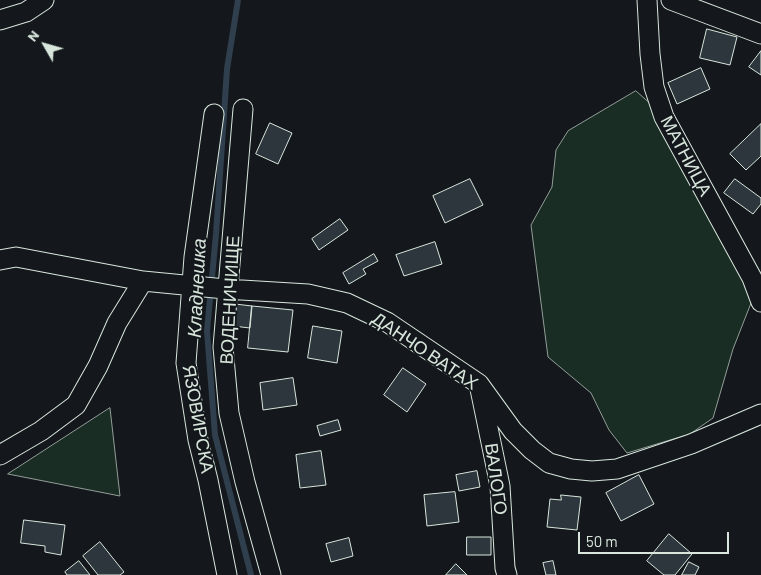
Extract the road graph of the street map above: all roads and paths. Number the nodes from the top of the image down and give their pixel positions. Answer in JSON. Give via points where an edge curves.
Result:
{"nodes":[{"id":1,"x":44,"y":0,"type":"edge"},
{"id":2,"x":647,"y":0,"type":"edge"},
{"id":3,"x":671,"y":0,"type":"edge"},
{"id":4,"x":0,"y":20,"type":"edge"},
{"id":5,"x":761,"y":34,"type":"edge"},
{"id":6,"x":243,"y":110,"type":"dead end"},
{"id":7,"x":214,"y":114,"type":"dead end"},
{"id":8,"x":0,"y":260,"type":"edge"},
{"id":9,"x":143,"y":281,"type":"junction"},
{"id":10,"x":195,"y":286,"type":"junction"},
{"id":11,"x":227,"y":289,"type":"junction"},
{"id":12,"x":761,"y":302,"type":"edge"},
{"id":13,"x":479,"y":384,"type":"junction"},
{"id":14,"x":761,"y":414,"type":"edge"},
{"id":15,"x":0,"y":455,"type":"edge"},
{"id":16,"x":227,"y":575,"type":"edge"},
{"id":17,"x":271,"y":575,"type":"edge"},
{"id":18,"x":507,"y":575,"type":"edge"}],
"edges":[{"from":1,"to":4,"type":"street","via":[[26,12]]},
{"from":2,"to":12,"type":"street","name":"МАТНИЦА","via":[[654,87],[664,117],[752,278]]},
{"from":3,"to":5,"type":"street"},
{"from":6,"to":11,"type":"street","name":"ВОДЕНИЧИЩЕ"},
{"from":7,"to":10,"type":"street","name":"ЯЗОВИРСКА","via":[[194,257]]},
{"from":8,"to":9,"type":"street","name":"ДАНЧО ВАТАХ","via":[[16,257]]},
{"from":9,"to":10,"type":"street","name":"ДАНЧО ВАТАХ"},
{"from":9,"to":15,"type":"street","via":[[117,323],[76,406]]},
{"from":10,"to":11,"type":"street","name":"ДАНЧО ВАТАХ"},
{"from":10,"to":16,"type":"street","name":"ЯЗОВИРСКА","via":[[186,363],[198,440]]},
{"from":11,"to":13,"type":"street","name":"ДАНЧО ВАТАХ","via":[[308,294],[347,303],[387,322]]},
{"from":11,"to":17,"type":"street","name":"ВОДЕНИЧИЩЕ","via":[[224,346],[229,413]]},
{"from":13,"to":14,"type":"street","name":"ДАНЧО ВАТАХ","via":[[513,431],[532,450],[549,463],[571,469],[617,469],[691,444]]},
{"from":13,"to":18,"type":"street","name":"ВАЛОГО","via":[[500,486]]}]}
